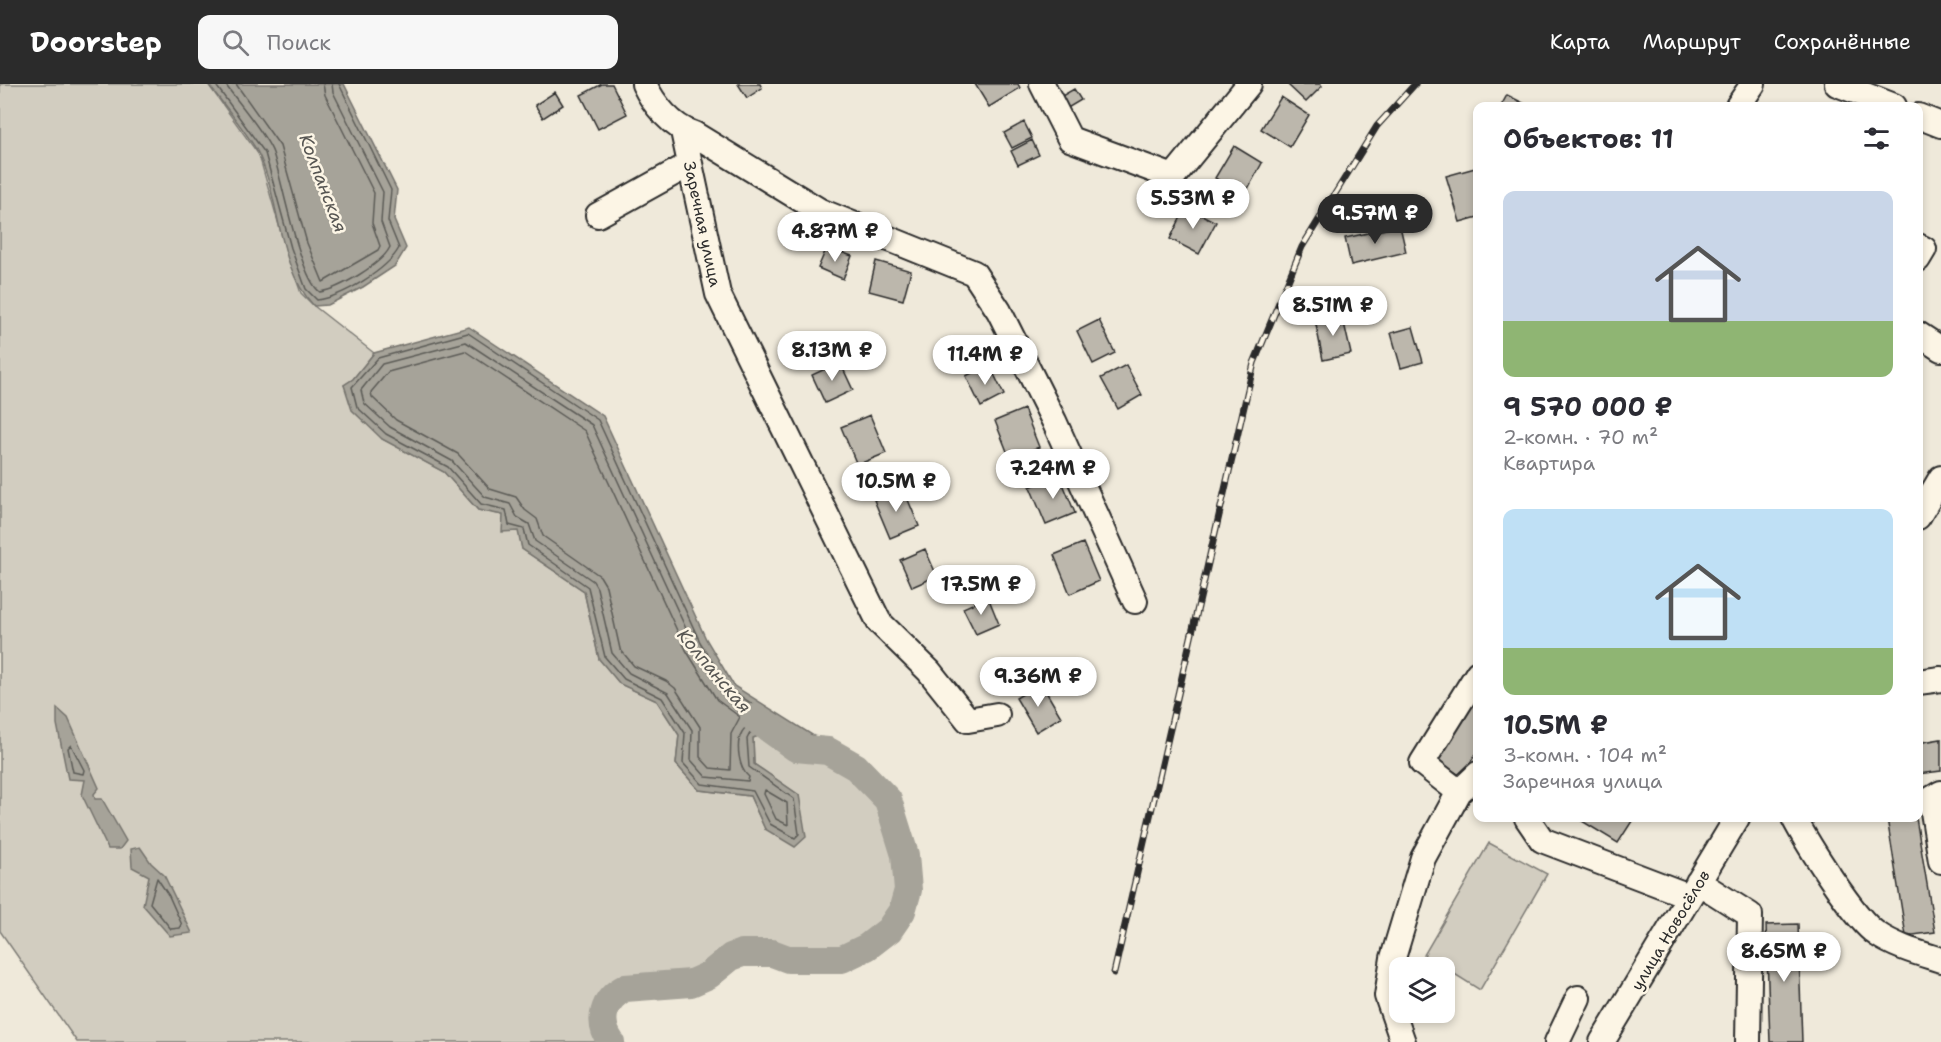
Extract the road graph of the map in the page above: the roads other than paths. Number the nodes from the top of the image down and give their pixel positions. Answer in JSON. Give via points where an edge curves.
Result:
{"nodes":[{"id":1,"x":644,"y":84,"type":"edge"},
{"id":2,"x":1042,"y":84,"type":"edge"},
{"id":3,"x":1249,"y":84,"type":"edge"},
{"id":4,"x":1752,"y":84,"type":"edge"},
{"id":5,"x":1837,"y":84,"type":"edge"},
{"id":6,"x":1741,"y":102,"type":"edge"},
{"id":7,"x":1880,"y":102,"type":"edge"},
{"id":8,"x":1923,"y":118,"type":"edge"},
{"id":9,"x":1941,"y":125,"type":"edge"},
{"id":10,"x":683,"y":131,"type":"junction"},
{"id":11,"x":690,"y":164,"type":"junction"},
{"id":12,"x":598,"y":215,"type":"dead end"},
{"id":13,"x":1923,"y":337,"type":"edge"},
{"id":14,"x":1941,"y":348,"type":"edge"},
{"id":15,"x":1941,"y":478,"type":"edge"},
{"id":16,"x":1923,"y":509,"type":"edge"},
{"id":17,"x":1135,"y":601,"type":"dead end"},
{"id":18,"x":1941,"y":679,"type":"edge"},
{"id":19,"x":1473,"y":681,"type":"edge"},
{"id":20,"x":1923,"y":681,"type":"edge"},
{"id":21,"x":997,"y":715,"type":"dead end"},
{"id":22,"x":1473,"y":779,"type":"edge"},
{"id":23,"x":1459,"y":792,"type":"junction"},
{"id":24,"x":1941,"y":794,"type":"edge"},
{"id":25,"x":1530,"y":822,"type":"edge"},
{"id":26,"x":1735,"y":822,"type":"edge"},
{"id":27,"x":1797,"y":822,"type":"edge"},
{"id":28,"x":1941,"y":861,"type":"edge"},
{"id":29,"x":1693,"y":889,"type":"junction"},
{"id":30,"x":1941,"y":960,"type":"edge"},
{"id":31,"x":1578,"y":998,"type":"dead end"},
{"id":32,"x":1610,"y":1039,"type":"edge"},
{"id":33,"x":1403,"y":1042,"type":"edge"},
{"id":34,"x":1557,"y":1042,"type":"edge"},
{"id":35,"x":1748,"y":1042,"type":"edge"}],
"edges":[{"from":1,"to":10,"type":"street","via":[[651,100]]},
{"from":2,"to":3,"type":"street","via":[[1070,139],[1173,177]]},
{"from":4,"to":6,"type":"street"},
{"from":5,"to":7,"type":"street"},
{"from":8,"to":9,"type":"street"},
{"from":10,"to":11,"type":"street","name":"Заречная улица"},
{"from":10,"to":17,"type":"street","via":[[694,134],[820,212],[974,273],[999,311],[1054,421]]},
{"from":11,"to":12,"type":"street"},
{"from":11,"to":21,"type":"street","name":"Заречная улица","via":[[718,294],[879,622],[929,671],[968,720]]},
{"from":13,"to":14,"type":"street"},
{"from":15,"to":16,"type":"street"},
{"from":18,"to":20,"type":"street"},
{"from":19,"to":23,"type":"street","via":[[1422,764]]},
{"from":22,"to":23,"type":"street"},
{"from":23,"to":33,"type":"street","via":[[1423,858],[1393,958],[1387,996]]},
{"from":24,"to":28,"type":"street","via":[[1930,799]]},
{"from":25,"to":29,"type":"street","via":[[1542,840]]},
{"from":26,"to":29,"type":"street","name":"улица Новосёлов"},
{"from":27,"to":30,"type":"street","via":[[1858,918],[1876,934]]},
{"from":29,"to":32,"type":"street","name":"улица Новосёлов"},
{"from":29,"to":35,"type":"street","via":[[1750,915]]},
{"from":31,"to":34,"type":"street"}]}
